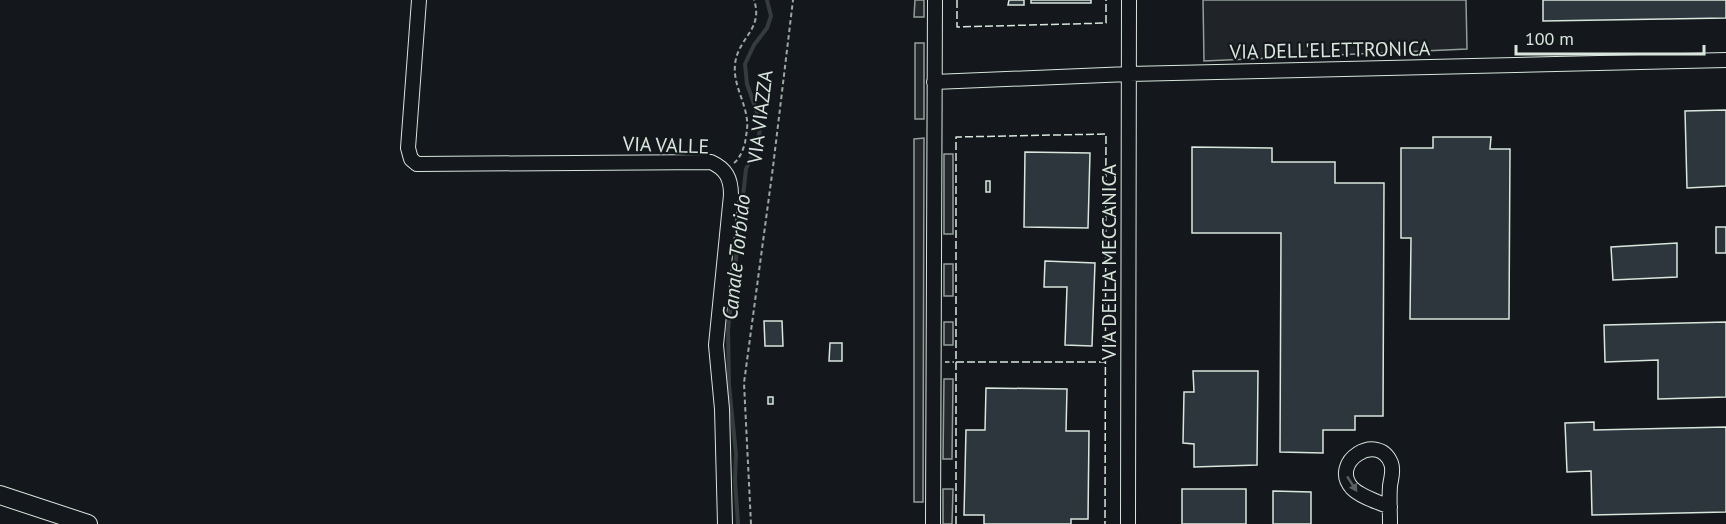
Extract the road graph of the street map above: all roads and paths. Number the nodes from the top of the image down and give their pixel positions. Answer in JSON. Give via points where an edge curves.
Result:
{"nodes":[{"id":1,"x":419,"y":0,"type":"edge"},
{"id":2,"x":754,"y":0,"type":"edge"},
{"id":3,"x":793,"y":0,"type":"edge"},
{"id":4,"x":935,"y":0,"type":"edge"},
{"id":5,"x":1129,"y":0,"type":"edge"},
{"id":6,"x":1726,"y":60,"type":"edge"},
{"id":7,"x":1129,"y":74,"type":"junction"},
{"id":8,"x":934,"y":82,"type":"junction"},
{"id":9,"x":720,"y":166,"type":"junction"},
{"id":10,"x":0,"y":495,"type":"edge"},
{"id":11,"x":1390,"y":507,"type":"dead end"},
{"id":12,"x":933,"y":519,"type":"edge"},
{"id":13,"x":88,"y":524,"type":"edge"},
{"id":14,"x":725,"y":524,"type":"edge"},
{"id":15,"x":751,"y":524,"type":"edge"},
{"id":16,"x":921,"y":524,"type":"edge"},
{"id":17,"x":1128,"y":524,"type":"edge"},
{"id":18,"x":1390,"y":524,"type":"edge"}],
"edges":[{"from":1,"to":9,"type":"street","name":"VIA VALLE","via":[[408,148],[417,164],[711,162]]},
{"from":2,"to":9,"type":"path","via":[[755,26],[739,50],[735,65],[738,92],[747,117],[743,150],[737,162]]},
{"from":3,"to":15,"type":"path","name":"VIA VIAZZA","via":[[744,383]]},
{"from":4,"to":8,"type":"street"},
{"from":5,"to":7,"type":"street","name":"VIA DELLA MECCANICA"},
{"from":6,"to":7,"type":"street","name":"VIA DELL'ELETTRONICA"},
{"from":7,"to":8,"type":"street","name":"VIA DELL'ELETTRONICA"},
{"from":7,"to":17,"type":"street","name":"VIA DELLA MECCANICA"},
{"from":8,"to":12,"type":"street"},
{"from":9,"to":14,"type":"street","name":"VIA VALLE","via":[[731,184],[716,345]]},
{"from":10,"to":13,"type":"main road"},
{"from":11,"to":18,"type":"street"},
{"from":12,"to":16,"type":"street"}]}
